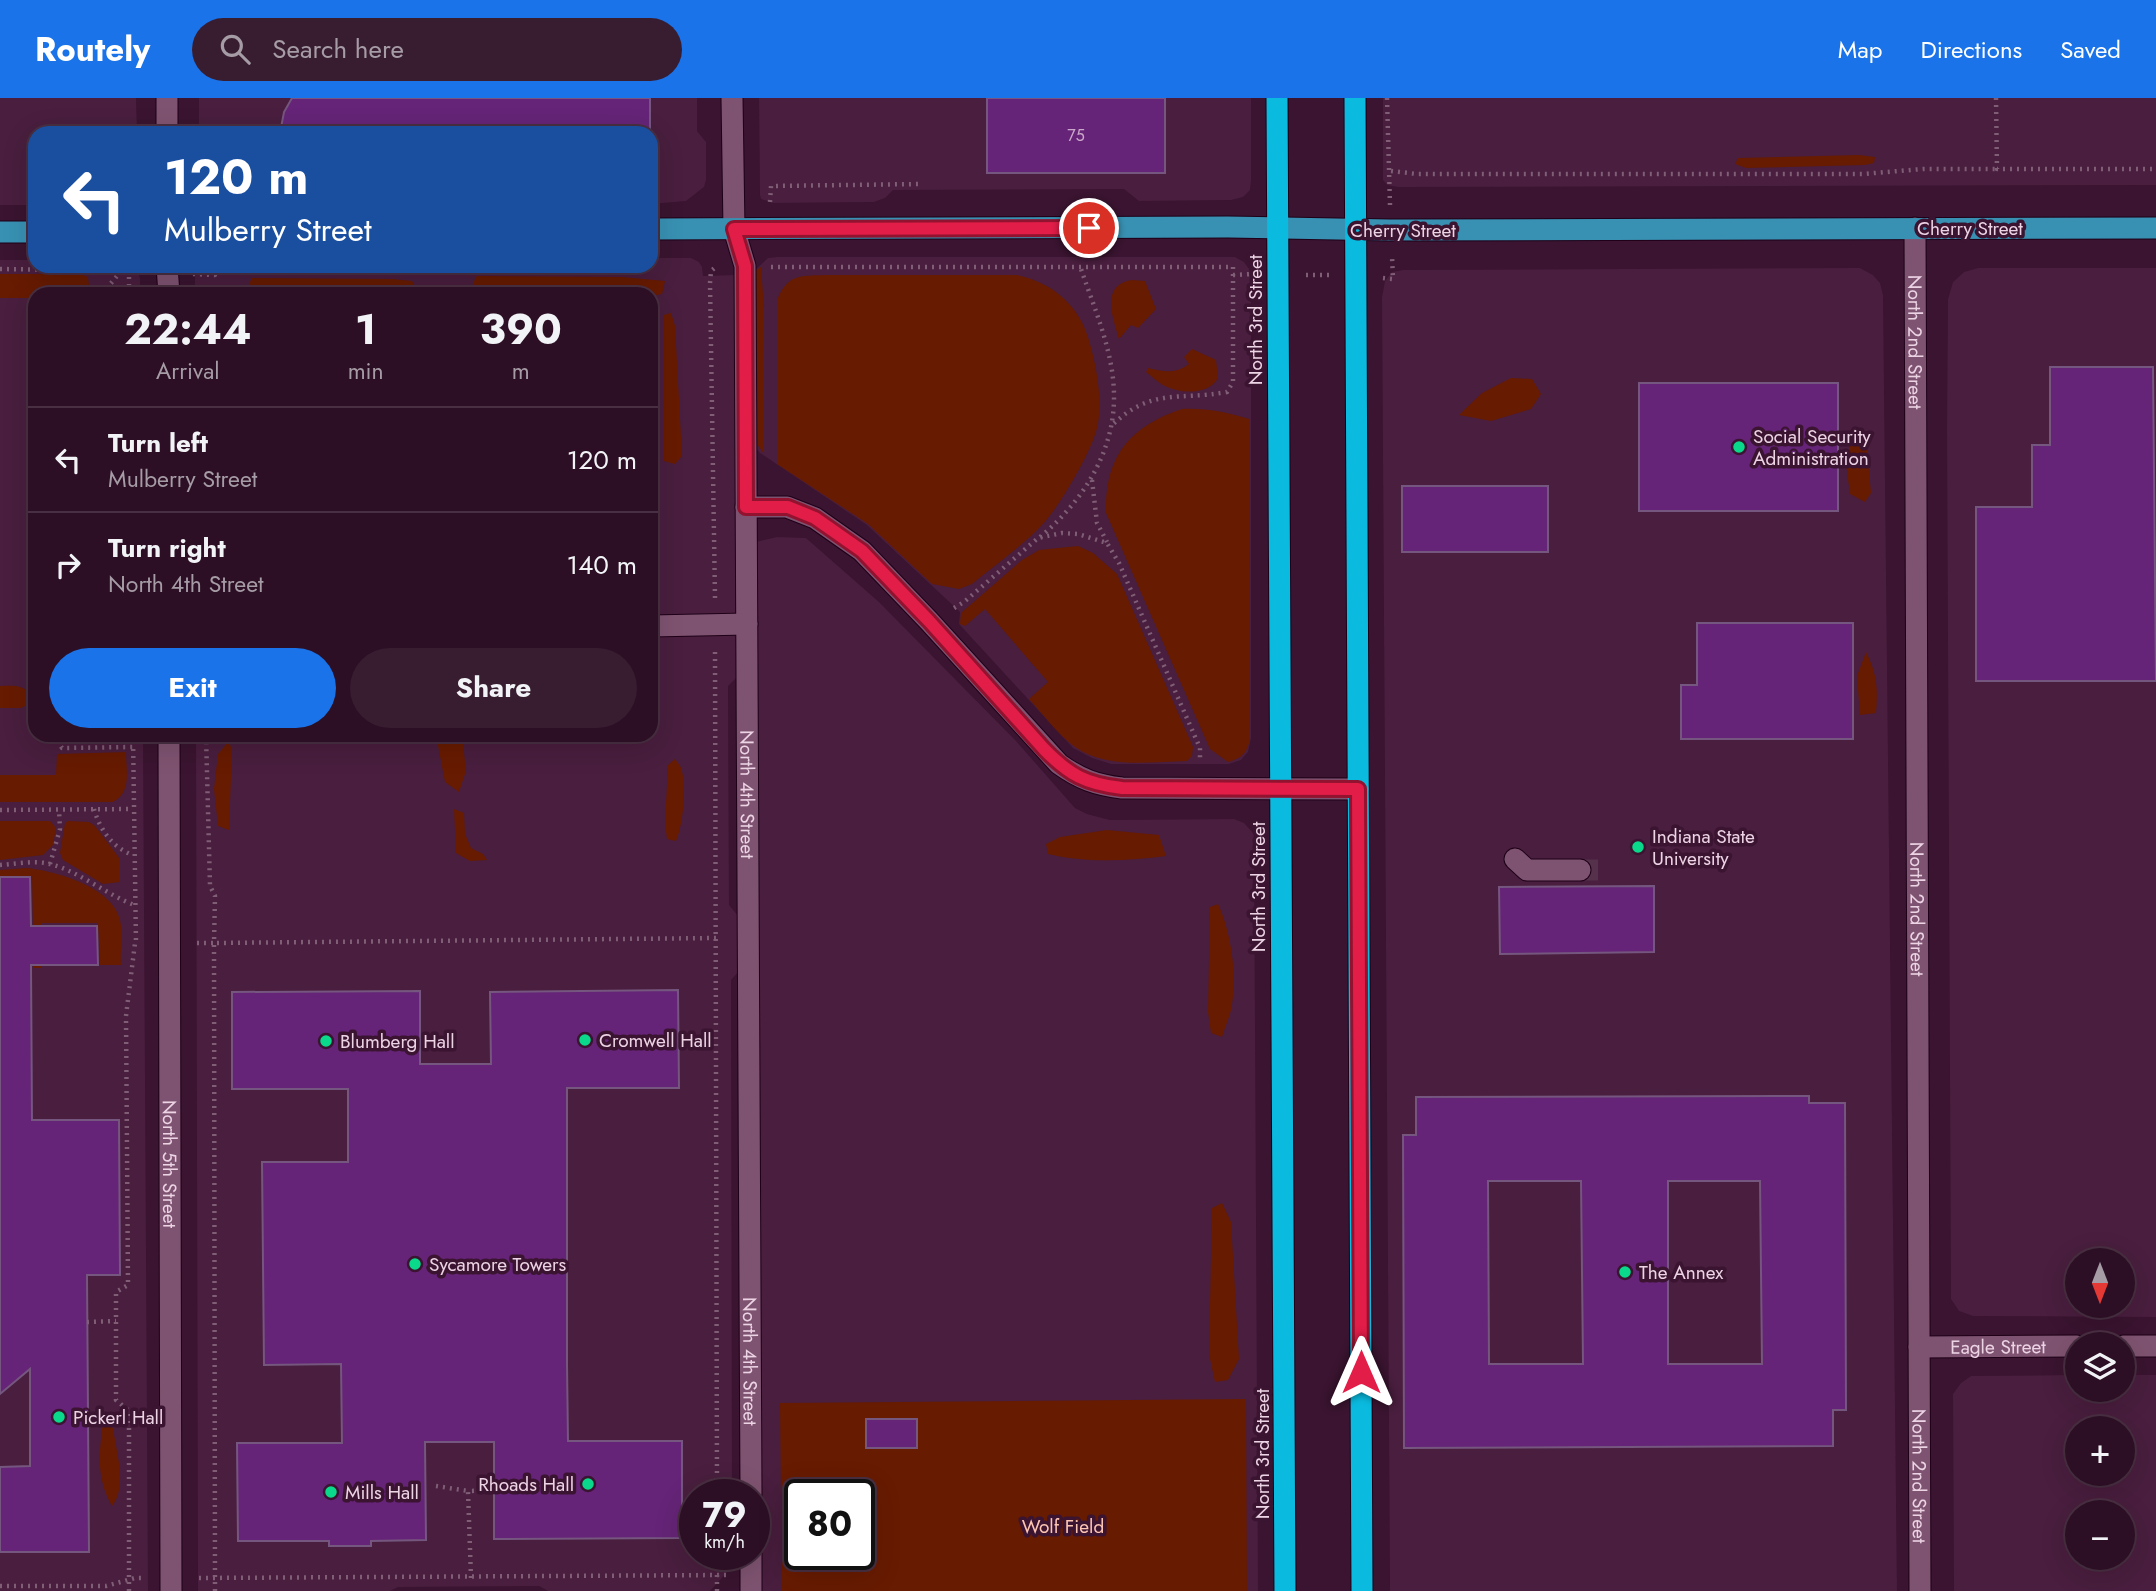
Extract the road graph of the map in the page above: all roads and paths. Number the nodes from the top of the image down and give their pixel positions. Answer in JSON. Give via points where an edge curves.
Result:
{"nodes":[{"id":1,"x":167,"y":98,"type":"edge"},
{"id":2,"x":732,"y":98,"type":"edge"},
{"id":3,"x":1277,"y":98,"type":"edge"},
{"id":4,"x":1355,"y":98,"type":"edge"},
{"id":5,"x":1996,"y":98,"type":"edge"},
{"id":6,"x":167,"y":126,"type":"edge"},
{"id":7,"x":1997,"y":169,"type":"junction"},
{"id":8,"x":2156,"y":169,"type":"edge"},
{"id":9,"x":1391,"y":171,"type":"dead end"},
{"id":10,"x":1277,"y":228,"type":"junction"},
{"id":11,"x":1915,"y":228,"type":"junction"},
{"id":12,"x":2156,"y":228,"type":"edge"},
{"id":13,"x":658,"y":229,"type":"edge"},
{"id":14,"x":734,"y":229,"type":"junction"},
{"id":15,"x":1356,"y":229,"type":"junction"},
{"id":16,"x":0,"y":232,"type":"edge"},
{"id":17,"x":28,"y":232,"type":"edge"},
{"id":18,"x":1080,"y":266,"type":"junction"},
{"id":19,"x":0,"y":269,"type":"edge"},
{"id":20,"x":28,"y":269,"type":"edge"},
{"id":21,"x":121,"y":273,"type":"edge"},
{"id":22,"x":769,"y":278,"type":"dead end"},
{"id":23,"x":710,"y":283,"type":"dead end"},
{"id":24,"x":108,"y":287,"type":"edge"},
{"id":25,"x":1111,"y":426,"type":"junction"},
{"id":26,"x":1092,"y":478,"type":"junction"},
{"id":27,"x":746,"y":507,"type":"junction"},
{"id":28,"x":1038,"y":538,"type":"junction"},
{"id":29,"x":1107,"y":543,"type":"junction"},
{"id":30,"x":929,"y":621,"type":"junction"},
{"id":31,"x":747,"y":624,"type":"junction"},
{"id":32,"x":715,"y":625,"type":"junction"},
{"id":33,"x":658,"y":626,"type":"edge"},
{"id":34,"x":58,"y":742,"type":"edge"},
{"id":35,"x":133,"y":742,"type":"edge"},
{"id":36,"x":169,"y":742,"type":"edge"},
{"id":37,"x":133,"y":747,"type":"junction"},
{"id":38,"x":1202,"y":788,"type":"junction"},
{"id":39,"x":1280,"y":789,"type":"junction"},
{"id":40,"x":1358,"y":789,"type":"junction"},
{"id":41,"x":94,"y":809,"type":"junction"},
{"id":42,"x":0,"y":810,"type":"edge"},
{"id":43,"x":59,"y":810,"type":"junction"},
{"id":44,"x":133,"y":855,"type":"dead end"},
{"id":45,"x":1515,"y":859,"type":"dead end"},
{"id":46,"x":50,"y":864,"type":"junction"},
{"id":47,"x":0,"y":865,"type":"edge"},
{"id":48,"x":1580,"y":870,"type":"tunnel mouth"},
{"id":49,"x":134,"y":905,"type":"dead end"},
{"id":50,"x":748,"y":937,"type":"junction"},
{"id":51,"x":715,"y":938,"type":"junction"},
{"id":52,"x":135,"y":943,"type":"dead end"},
{"id":53,"x":116,"y":1321,"type":"junction"},
{"id":54,"x":87,"y":1322,"type":"dead end"},
{"id":55,"x":1919,"y":1346,"type":"junction"},
{"id":56,"x":2065,"y":1346,"type":"edge"},
{"id":57,"x":2135,"y":1346,"type":"edge"},
{"id":58,"x":2156,"y":1346,"type":"edge"},
{"id":59,"x":716,"y":1479,"type":"edge"},
{"id":60,"x":751,"y":1479,"type":"edge"},
{"id":61,"x":436,"y":1486,"type":"dead end"},
{"id":62,"x":504,"y":1490,"type":"dead end"},
{"id":63,"x":468,"y":1491,"type":"junction"},
{"id":64,"x":717,"y":1570,"type":"edge"},
{"id":65,"x":751,"y":1573,"type":"edge"},
{"id":66,"x":717,"y":1576,"type":"junction"},
{"id":67,"x":215,"y":1577,"type":"junction"},
{"id":68,"x":471,"y":1578,"type":"junction"},
{"id":69,"x":129,"y":1579,"type":"junction"},
{"id":70,"x":171,"y":1585,"type":"edge"},
{"id":71,"x":0,"y":1586,"type":"edge"},
{"id":72,"x":129,"y":1591,"type":"edge"},
{"id":73,"x":215,"y":1591,"type":"edge"},
{"id":74,"x":717,"y":1591,"type":"edge"},
{"id":75,"x":1285,"y":1591,"type":"edge"},
{"id":76,"x":1362,"y":1591,"type":"edge"},
{"id":77,"x":1920,"y":1591,"type":"edge"}],
"edges":[{"from":1,"to":6,"type":"street"},
{"from":2,"to":14,"type":"street","name":"North 4th Street"},
{"from":3,"to":10,"type":"highway","name":"North 3rd Street"},
{"from":4,"to":15,"type":"highway"},
{"from":5,"to":7,"type":"path"},
{"from":7,"to":8,"type":"path"},
{"from":7,"to":9,"type":"path","via":[[1695,175]]},
{"from":10,"to":14,"type":"main road","name":"Cherry Street"},
{"from":10,"to":15,"type":"main road","name":"Cherry Street"},
{"from":10,"to":39,"type":"highway","name":"North 3rd Street"},
{"from":11,"to":12,"type":"main road","name":"Cherry Street"},
{"from":11,"to":15,"type":"main road","name":"Cherry Street"},
{"from":11,"to":55,"type":"street","name":"North 2nd Street"},
{"from":13,"to":14,"type":"main road","name":"Cherry Street"},
{"from":14,"to":27,"type":"street","name":"North 4th Street","via":[[745,266]]},
{"from":15,"to":40,"type":"highway"},
{"from":16,"to":17,"type":"main road"},
{"from":18,"to":22,"type":"path","via":[[791,265],[769,267]]},
{"from":18,"to":25,"type":"path","via":[[1107,349],[1114,400]]},
{"from":18,"to":25,"type":"path","via":[[1233,267],[1233,382],[1227,392],[1144,402]]},
{"from":19,"to":20,"type":"path"},
{"from":21,"to":24,"type":"path"},
{"from":23,"to":32,"type":"path"},
{"from":25,"to":26,"type":"path"},
{"from":26,"to":28,"type":"path","via":[[1069,511]]},
{"from":26,"to":29,"type":"path","via":[[1097,523]]},
{"from":27,"to":30,"type":"street","via":[[788,507],[815,518],[862,551]]},
{"from":27,"to":31,"type":"street","name":"North 4th Street"},
{"from":28,"to":29,"type":"path","via":[[1078,534]]},
{"from":28,"to":30,"type":"path","via":[[964,602]]},
{"from":29,"to":38,"type":"path","via":[[1200,748]]},
{"from":30,"to":38,"type":"street","via":[[1044,749],[1076,777],[1122,788]]},
{"from":31,"to":32,"type":"street"},
{"from":31,"to":50,"type":"street","name":"North 4th Street"},
{"from":32,"to":33,"type":"street"},
{"from":32,"to":51,"type":"path"},
{"from":34,"to":37,"type":"path","via":[[62,748]]},
{"from":35,"to":37,"type":"path"},
{"from":36,"to":70,"type":"street","name":"North 5th Street"},
{"from":37,"to":41,"type":"path","via":[[132,809]]},
{"from":38,"to":39,"type":"street"},
{"from":39,"to":40,"type":"street"},
{"from":39,"to":75,"type":"highway","name":"North 3rd Street"},
{"from":40,"to":76,"type":"highway"},
{"from":41,"to":43,"type":"path"},
{"from":41,"to":44,"type":"path","via":[[105,834],[121,851]]},
{"from":42,"to":43,"type":"path"},
{"from":43,"to":46,"type":"path","via":[[60,829]]},
{"from":45,"to":48,"type":"street","via":[[1527,870]]},
{"from":46,"to":47,"type":"path"},
{"from":46,"to":49,"type":"path"},
{"from":50,"to":51,"type":"path"},
{"from":50,"to":60,"type":"street","name":"North 4th Street"},
{"from":51,"to":59,"type":"path"},
{"from":51,"to":67,"type":"path","via":[[214,943]]},
{"from":52,"to":53,"type":"path","via":[[125,1016],[128,1285],[116,1292]]},
{"from":53,"to":54,"type":"path"},
{"from":53,"to":69,"type":"path","via":[[116,1400],[129,1411]]},
{"from":55,"to":56,"type":"street","name":"Eagle Street"},
{"from":55,"to":77,"type":"street","name":"North 2nd Street"},
{"from":57,"to":58,"type":"street"},
{"from":61,"to":63,"type":"path"},
{"from":62,"to":63,"type":"path"},
{"from":63,"to":68,"type":"path"},
{"from":64,"to":66,"type":"path"},
{"from":65,"to":66,"type":"path"},
{"from":66,"to":68,"type":"path"},
{"from":66,"to":74,"type":"path"},
{"from":67,"to":68,"type":"path"},
{"from":67,"to":70,"type":"path"},
{"from":67,"to":73,"type":"path"},
{"from":69,"to":70,"type":"path"},
{"from":69,"to":71,"type":"path","via":[[106,1586]]},
{"from":69,"to":72,"type":"path"}]}
